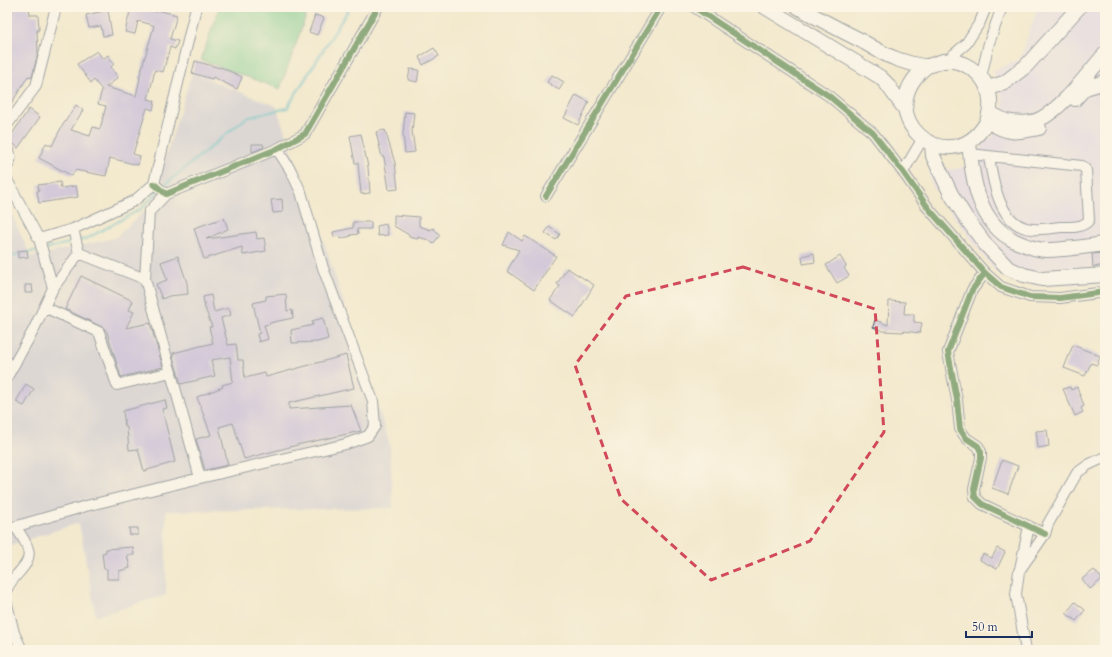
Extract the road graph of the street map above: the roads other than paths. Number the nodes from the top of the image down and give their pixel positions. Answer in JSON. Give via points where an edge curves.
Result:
{"nodes":[{"id":1,"x":56,"y":7,"type":"edge"},
{"id":2,"x":378,"y":7,"type":"edge"},
{"id":3,"x":661,"y":7,"type":"edge"},
{"id":4,"x":694,"y":7,"type":"edge"},
{"id":5,"x":765,"y":7,"type":"edge"},
{"id":6,"x":798,"y":7,"type":"edge"},
{"id":7,"x":986,"y":7,"type":"edge"},
{"id":8,"x":1002,"y":7,"type":"edge"},
{"id":9,"x":1080,"y":7,"type":"edge"},
{"id":10,"x":193,"y":8,"type":"edge"},
{"id":11,"x":1105,"y":54,"type":"edge"},
{"id":12,"x":946,"y":61,"type":"junction"},
{"id":13,"x":927,"y":66,"type":"junction"},
{"id":14,"x":1105,"y":82,"type":"edge"},
{"id":15,"x":984,"y":83,"type":"junction"},
{"id":16,"x":905,"y":109,"type":"junction"},
{"id":17,"x":988,"y":117,"type":"junction"},
{"id":18,"x":7,"y":125,"type":"edge"},
{"id":19,"x":927,"y":141,"type":"junction"},
{"id":20,"x":7,"y":146,"type":"edge"},
{"id":21,"x":970,"y":148,"type":"junction"},
{"id":22,"x":277,"y":149,"type":"junction"},
{"id":23,"x":990,"y":157,"type":"junction"},
{"id":24,"x":7,"y":166,"type":"edge"},
{"id":25,"x":903,"y":172,"type":"junction"},
{"id":26,"x":7,"y":180,"type":"edge"},
{"id":27,"x":160,"y":189,"type":"junction"},
{"id":28,"x":546,"y":196,"type":"dead end"},
{"id":29,"x":76,"y":241,"type":"junction"},
{"id":30,"x":1105,"y":244,"type":"edge"},
{"id":31,"x":41,"y":246,"type":"junction"},
{"id":32,"x":985,"y":273,"type":"junction"},
{"id":33,"x":1105,"y":275,"type":"edge"},
{"id":34,"x":145,"y":279,"type":"junction"},
{"id":35,"x":53,"y":288,"type":"junction"},
{"id":36,"x":1105,"y":292,"type":"edge"},
{"id":37,"x":44,"y":307,"type":"junction"},
{"id":38,"x":171,"y":372,"type":"junction"},
{"id":39,"x":7,"y":377,"type":"edge"},
{"id":40,"x":1105,"y":457,"type":"edge"},
{"id":41,"x":200,"y":478,"type":"junction"},
{"id":42,"x":1029,"y":526,"type":"junction"},
{"id":43,"x":11,"y":528,"type":"edge"},
{"id":44,"x":1045,"y":534,"type":"junction"},
{"id":45,"x":1019,"y":571,"type":"junction"},
{"id":46,"x":7,"y":589,"type":"edge"},
{"id":47,"x":7,"y":604,"type":"edge"},
{"id":48,"x":22,"y":650,"type":"edge"},
{"id":49,"x":1026,"y":650,"type":"edge"}],
"edges":[{"from":1,"to":18,"type":"street","via":[[36,86]]},
{"from":2,"to":22,"type":"street","via":[[305,134]]},
{"from":3,"to":28,"type":"street"},
{"from":4,"to":25,"type":"street","via":[[829,96],[872,133]]},
{"from":5,"to":16,"type":"highway","via":[[880,77]]},
{"from":6,"to":13,"type":"highway","via":[[893,58]]},
{"from":7,"to":12,"type":"street","via":[[966,44]]},
{"from":8,"to":15,"type":"street","via":[[989,43]]},
{"from":9,"to":15,"type":"highway","via":[[1026,66],[1004,83]]},
{"from":10,"to":27,"type":"street"},
{"from":11,"to":17,"type":"highway","via":[[1071,93],[1039,120],[1006,121]]},
{"from":12,"to":13,"type":"highway"},
{"from":12,"to":15,"type":"highway","via":[[959,62],[971,68]]},
{"from":13,"to":16,"type":"highway","via":[[909,85]]},
{"from":14,"to":17,"type":"highway","via":[[1085,88],[1062,113],[1042,128],[1018,132],[1000,129]]},
{"from":15,"to":17,"type":"highway","via":[[990,108]]},
{"from":16,"to":19,"type":"highway","via":[[914,130]]},
{"from":17,"to":21,"type":"highway"},
{"from":19,"to":21,"type":"highway","via":[[945,147]]},
{"from":19,"to":25,"type":"street"},
{"from":19,"to":33,"type":"highway","via":[[951,194],[966,218],[986,245],[1008,268],[1042,279]]},
{"from":20,"to":24,"type":"street","via":[[11,157]]},
{"from":21,"to":23,"type":"street"},
{"from":21,"to":30,"type":"highway","via":[[976,188],[982,206],[993,224],[1007,237],[1028,247],[1048,250]]},
{"from":22,"to":27,"type":"street"},
{"from":22,"to":41,"type":"street","via":[[301,192],[323,268],[373,401],[375,426],[368,436],[346,444]]},
{"from":23,"to":23,"type":"street","via":[[1082,166],[1086,170],[1089,220],[1083,226],[1073,227],[1032,229],[1020,225],[1010,217],[1000,201],[993,181]]},
{"from":25,"to":32,"type":"street","via":[[929,209]]},
{"from":26,"to":31,"type":"street"},
{"from":27,"to":29,"type":"street","via":[[134,200]]},
{"from":27,"to":34,"type":"street","via":[[149,212]]},
{"from":29,"to":31,"type":"street"},
{"from":29,"to":34,"type":"street"},
{"from":29,"to":35,"type":"street"},
{"from":31,"to":35,"type":"street"},
{"from":32,"to":36,"type":"street","via":[[1000,287],[1030,297],[1060,298]]},
{"from":32,"to":42,"type":"street","via":[[972,290],[948,352],[957,400],[958,421],[966,438],[978,446],[981,452],[974,489],[975,497],[982,504]]},
{"from":34,"to":38,"type":"street"},
{"from":35,"to":37,"type":"street"},
{"from":37,"to":38,"type":"street","via":[[99,332],[117,385]]},
{"from":37,"to":39,"type":"street"},
{"from":38,"to":41,"type":"street"},
{"from":40,"to":44,"type":"street","via":[[1077,473]]},
{"from":41,"to":43,"type":"street","via":[[86,506]]},
{"from":42,"to":44,"type":"street"},
{"from":42,"to":45,"type":"street"},
{"from":43,"to":46,"type":"street","via":[[28,549],[28,562]]},
{"from":44,"to":45,"type":"street"},
{"from":45,"to":49,"type":"street","via":[[1016,594]]},
{"from":47,"to":48,"type":"street","via":[[14,633]]}]}
